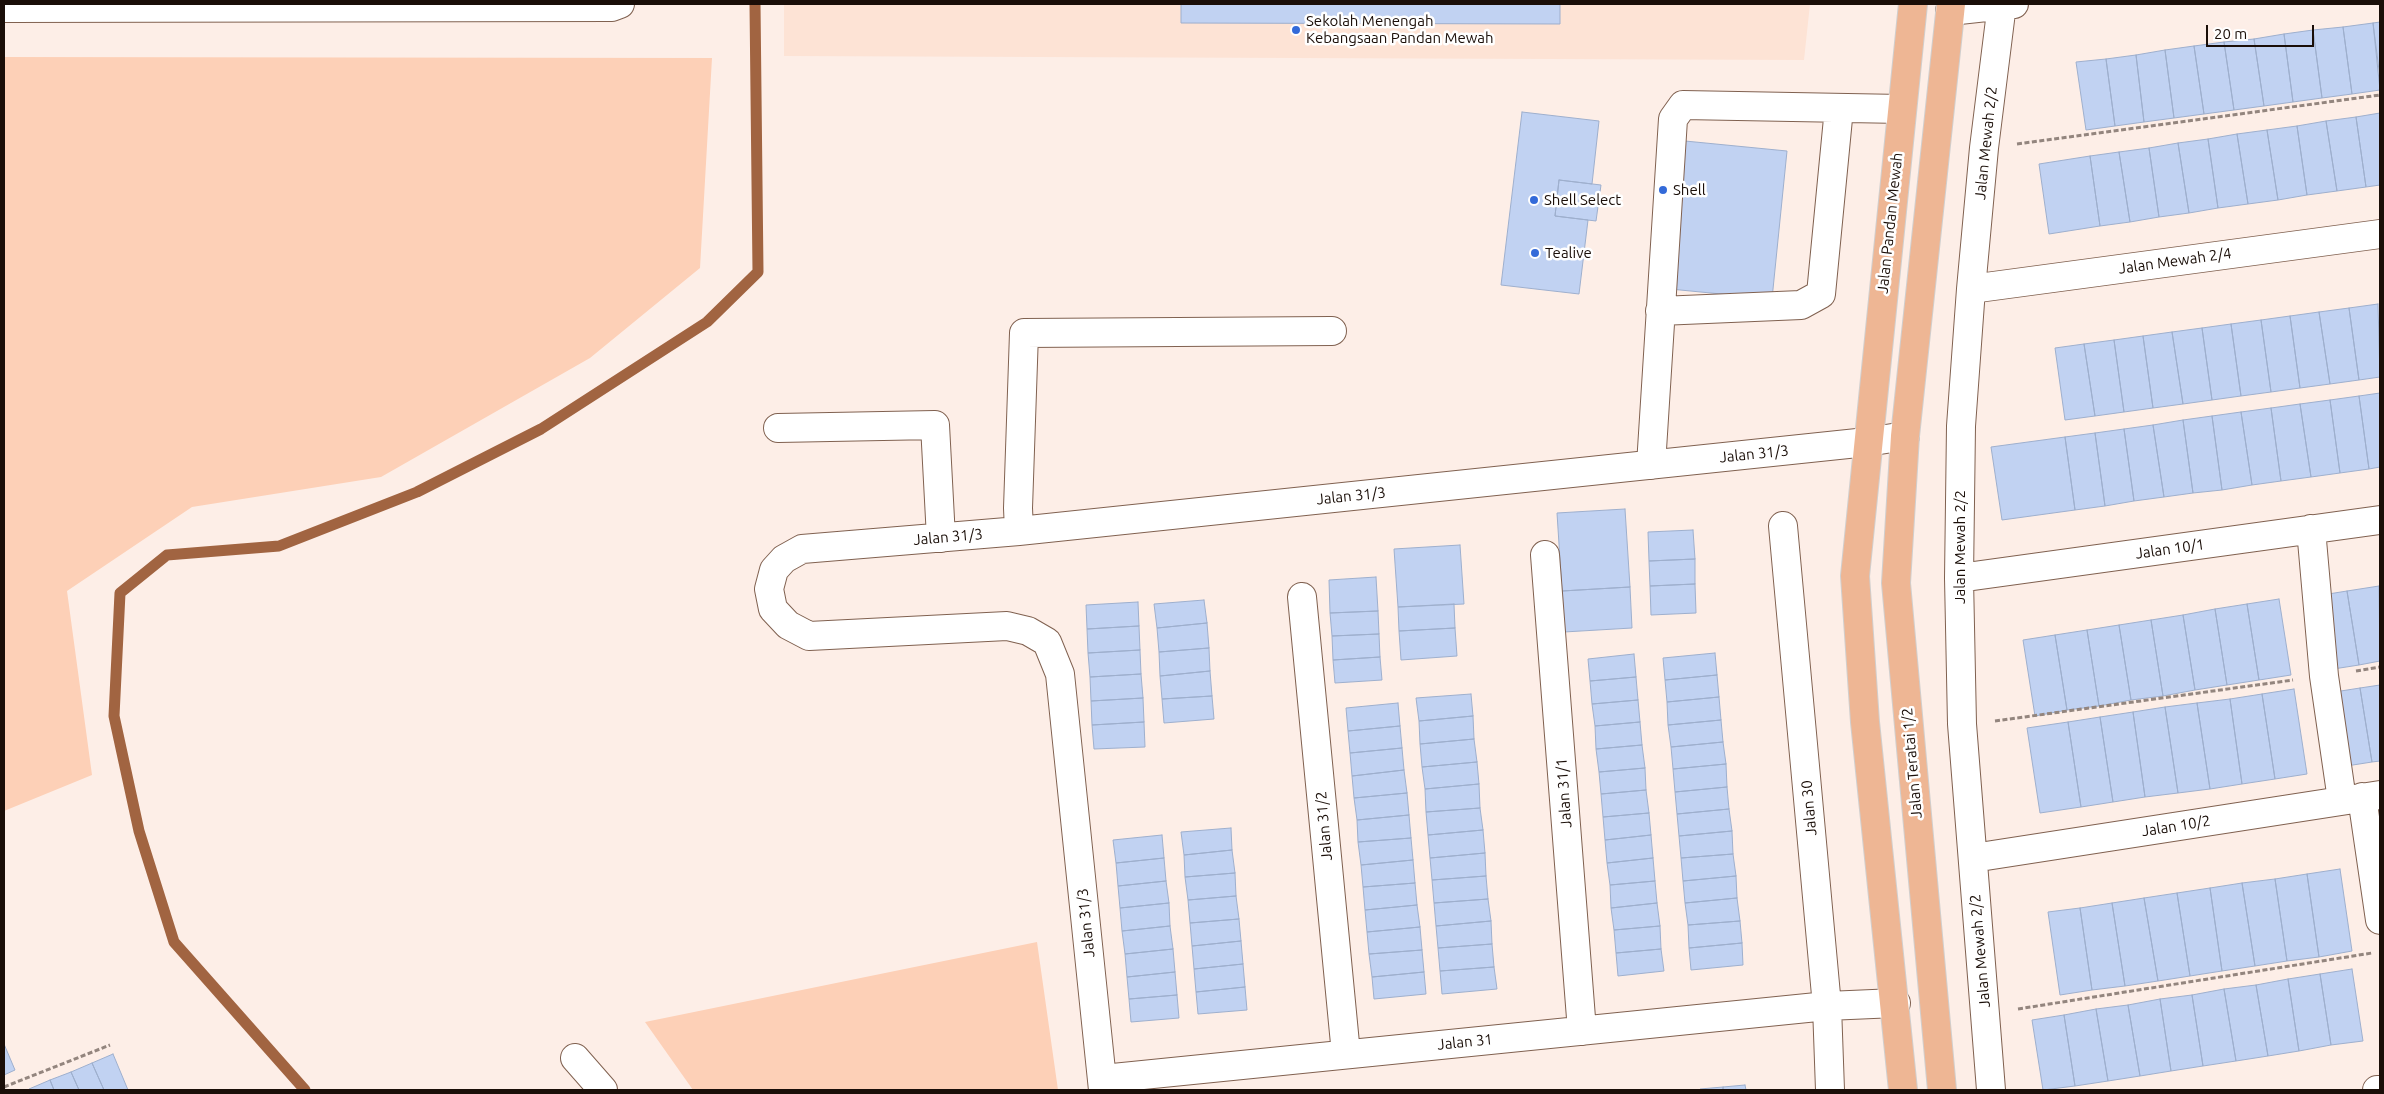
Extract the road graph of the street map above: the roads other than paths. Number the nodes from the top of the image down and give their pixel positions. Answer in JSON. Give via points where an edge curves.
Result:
{"nodes":[{"id":1,"x":620,"y":4,"type":"edge"},
{"id":2,"x":1913,"y":4,"type":"edge"},
{"id":3,"x":2006,"y":4,"type":"edge"},
{"id":4,"x":82,"y":6,"type":"edge"},
{"id":5,"x":1950,"y":7,"type":"edge"},
{"id":6,"x":4,"y":8,"type":"edge"},
{"id":7,"x":1839,"y":108,"type":"junction"},
{"id":8,"x":1902,"y":109,"type":"junction"},
{"id":9,"x":2380,"y":234,"type":"edge"},
{"id":10,"x":1971,"y":289,"type":"junction"},
{"id":11,"x":1660,"y":311,"type":"junction"},
{"id":12,"x":1332,"y":331,"type":"dead end"},
{"id":13,"x":778,"y":428,"type":"dead end"},
{"id":14,"x":1905,"y":436,"type":"junction"},
{"id":15,"x":1867,"y":442,"type":"junction"},
{"id":16,"x":1651,"y":465,"type":"junction"},
{"id":17,"x":2380,"y":520,"type":"edge"},
{"id":18,"x":1783,"y":526,"type":"dead end"},
{"id":19,"x":2310,"y":529,"type":"junction"},
{"id":20,"x":1019,"y":531,"type":"junction"},
{"id":21,"x":941,"y":538,"type":"junction"},
{"id":22,"x":1545,"y":555,"type":"dead end"},
{"id":23,"x":1960,"y":578,"type":"junction"},
{"id":24,"x":1302,"y":597,"type":"dead end"},
{"id":25,"x":2361,"y":797,"type":"edge"},
{"id":26,"x":1972,"y":858,"type":"junction"},
{"id":27,"x":2380,"y":920,"type":"edge"},
{"id":28,"x":1896,"y":1003,"type":"junction"},
{"id":29,"x":1827,"y":1006,"type":"junction"},
{"id":30,"x":1582,"y":1031,"type":"junction"},
{"id":31,"x":1346,"y":1054,"type":"junction"},
{"id":32,"x":575,"y":1058,"type":"dead end"},
{"id":33,"x":1103,"y":1085,"type":"edge"},
{"id":34,"x":603,"y":1090,"type":"edge"},
{"id":35,"x":1830,"y":1090,"type":"edge"},
{"id":36,"x":1903,"y":1090,"type":"edge"},
{"id":37,"x":1942,"y":1090,"type":"edge"},
{"id":38,"x":1991,"y":1090,"type":"edge"}],
"edges":[{"from":1,"to":4,"type":"street","via":[[612,7]]},
{"from":2,"to":8,"type":"main road","name":"Jalan Pandan Mewah"},
{"from":3,"to":5,"type":"street"},
{"from":3,"to":10,"type":"street","name":"Jalan Mewah 2/2","via":[[1984,148]]},
{"from":4,"to":6,"type":"street"},
{"from":5,"to":14,"type":"main road"},
{"from":7,"to":8,"type":"street"},
{"from":7,"to":11,"type":"street","via":[[1821,294],[1801,305]]},
{"from":7,"to":11,"type":"street","via":[[1683,105],[1673,118]]},
{"from":8,"to":15,"type":"main road","name":"Jalan Pandan Mewah"},
{"from":9,"to":10,"type":"street","name":"Jalan Mewah 2/4"},
{"from":10,"to":23,"type":"street","name":"Jalan Mewah 2/2","via":[[1961,426]]},
{"from":11,"to":16,"type":"street"},
{"from":12,"to":20,"type":"street","via":[[1024,333]]},
{"from":13,"to":21,"type":"street","via":[[935,424]]},
{"from":14,"to":15,"type":"street","name":"Jalan 31/3"},
{"from":14,"to":37,"type":"main road","name":"Jalan Teratai 1/2","via":[[1896,583]]},
{"from":15,"to":16,"type":"street","name":"Jalan 31/3"},
{"from":15,"to":28,"type":"main road","via":[[1855,576],[1865,722]]},
{"from":16,"to":20,"type":"street","name":"Jalan 31/3"},
{"from":17,"to":19,"type":"street","name":"Jalan 10/1"},
{"from":18,"to":29,"type":"street","name":"Jalan 30"},
{"from":19,"to":23,"type":"street","name":"Jalan 10/1"},
{"from":19,"to":25,"type":"street","via":[[2324,676]]},
{"from":20,"to":21,"type":"street","name":"Jalan 31/3"},
{"from":21,"to":33,"type":"street","name":"Jalan 31/3","via":[[802,549],[784,559],[774,570],[769,588],[773,609],[788,625],[809,636],[1007,626],[1028,630],[1047,642],[1060,674]]},
{"from":22,"to":30,"type":"street","name":"Jalan 31/1"},
{"from":23,"to":26,"type":"street","name":"Jalan Mewah 2/2","via":[[1962,724]]},
{"from":24,"to":31,"type":"street","name":"Jalan 31/2"},
{"from":25,"to":26,"type":"street","name":"Jalan 10/2"},
{"from":25,"to":27,"type":"street"},
{"from":26,"to":38,"type":"street","name":"Jalan Mewah 2/2"},
{"from":28,"to":29,"type":"street","name":"Jalan 31"},
{"from":28,"to":36,"type":"main road"},
{"from":29,"to":30,"type":"street","name":"Jalan 31"},
{"from":29,"to":35,"type":"street","name":"Jalan 30"},
{"from":30,"to":31,"type":"street","name":"Jalan 31"},
{"from":31,"to":33,"type":"street","name":"Jalan 31"},
{"from":32,"to":34,"type":"street"}]}
